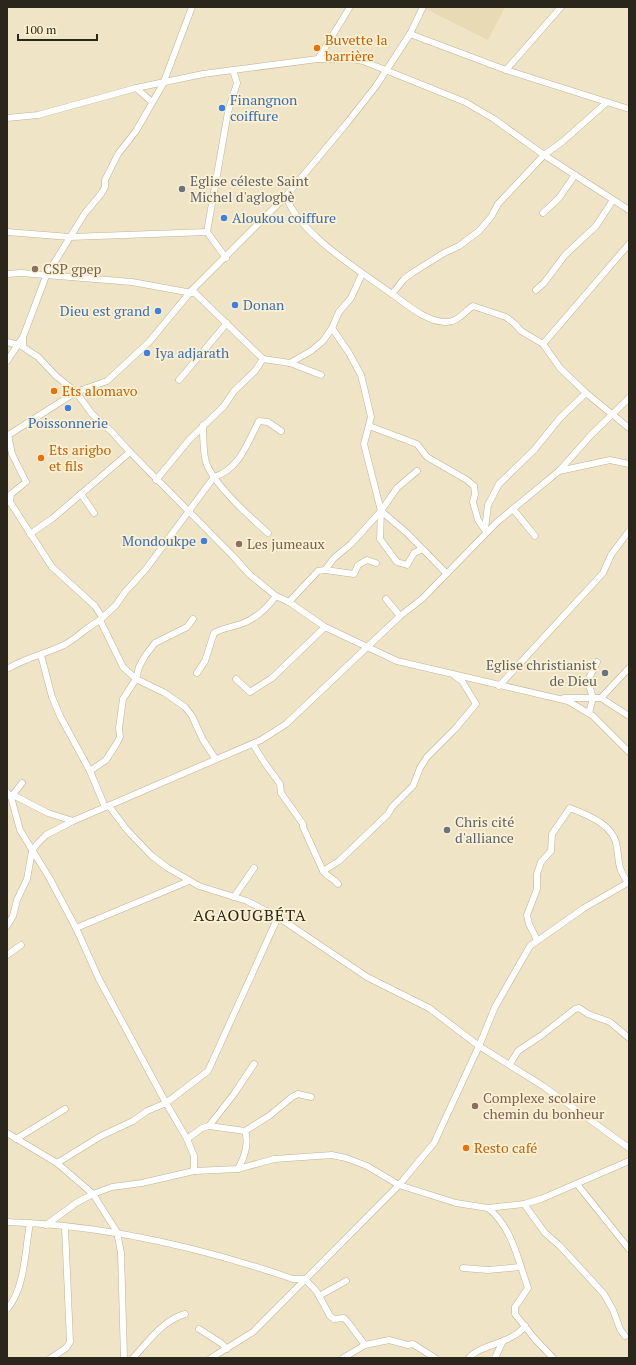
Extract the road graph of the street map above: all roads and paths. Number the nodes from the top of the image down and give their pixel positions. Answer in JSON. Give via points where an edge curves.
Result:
{"nodes":[{"id":1,"x":192,"y":7,"type":"edge"},
{"id":2,"x":350,"y":7,"type":"edge"},
{"id":3,"x":423,"y":7,"type":"edge"},
{"id":4,"x":561,"y":7,"type":"edge"},
{"id":5,"x":410,"y":34,"type":"junction"},
{"id":6,"x":318,"y":59,"type":"junction"},
{"id":7,"x":233,"y":70,"type":"junction"},
{"id":8,"x":385,"y":70,"type":"junction"},
{"id":9,"x":506,"y":70,"type":"junction"},
{"id":10,"x":163,"y":84,"type":"junction"},
{"id":11,"x":136,"y":88,"type":"junction"},
{"id":12,"x":152,"y":102,"type":"junction"},
{"id":13,"x":606,"y":104,"type":"junction"},
{"id":14,"x":629,"y":110,"type":"edge"},
{"id":15,"x":7,"y":118,"type":"edge"},
{"id":16,"x":544,"y":155,"type":"junction"},
{"id":17,"x":575,"y":175,"type":"junction"},
{"id":18,"x":286,"y":196,"type":"junction"},
{"id":19,"x":613,"y":200,"type":"junction"},
{"id":20,"x":629,"y":210,"type":"edge"},
{"id":21,"x":543,"y":213,"type":"dead end"},
{"id":22,"x":7,"y":232,"type":"edge"},
{"id":23,"x":207,"y":232,"type":"junction"},
{"id":24,"x":70,"y":237,"type":"junction"},
{"id":25,"x":629,"y":244,"type":"edge"},
{"id":26,"x":226,"y":258,"type":"junction"},
{"id":27,"x":7,"y":274,"type":"edge"},
{"id":28,"x":362,"y":274,"type":"junction"},
{"id":29,"x":46,"y":276,"type":"junction"},
{"id":30,"x":536,"y":290,"type":"dead end"},
{"id":31,"x":192,"y":292,"type":"junction"},
{"id":32,"x":392,"y":294,"type":"junction"},
{"id":33,"x":227,"y":323,"type":"junction"},
{"id":34,"x":332,"y":328,"type":"junction"},
{"id":35,"x":7,"y":342,"type":"edge"},
{"id":36,"x":543,"y":344,"type":"junction"},
{"id":37,"x":21,"y":346,"type":"junction"},
{"id":38,"x":262,"y":359,"type":"junction"},
{"id":39,"x":7,"y":361,"type":"edge"},
{"id":40,"x":290,"y":363,"type":"junction"},
{"id":41,"x":321,"y":376,"type":"dead end"},
{"id":42,"x":179,"y":380,"type":"dead end"},
{"id":43,"x":76,"y":392,"type":"junction"},
{"id":44,"x":586,"y":393,"type":"junction"},
{"id":45,"x":629,"y":398,"type":"edge"},
{"id":46,"x":612,"y":414,"type":"junction"},
{"id":47,"x":203,"y":425,"type":"junction"},
{"id":48,"x":369,"y":426,"type":"junction"},
{"id":49,"x":629,"y":428,"type":"edge"},
{"id":50,"x":281,"y":431,"type":"dead end"},
{"id":51,"x":8,"y":436,"type":"edge"},
{"id":52,"x":130,"y":452,"type":"junction"},
{"id":53,"x":629,"y":464,"type":"edge"},
{"id":54,"x":418,"y":471,"type":"dead end"},
{"id":55,"x":559,"y":471,"type":"junction"},
{"id":56,"x":214,"y":477,"type":"junction"},
{"id":57,"x":156,"y":480,"type":"junction"},
{"id":58,"x":81,"y":494,"type":"junction"},
{"id":59,"x":513,"y":509,"type":"junction"},
{"id":60,"x":188,"y":511,"type":"junction"},
{"id":61,"x":381,"y":511,"type":"junction"},
{"id":62,"x":94,"y":513,"type":"dead end"},
{"id":63,"x":486,"y":531,"type":"junction"},
{"id":64,"x":629,"y":531,"type":"edge"},
{"id":65,"x":268,"y":533,"type":"dead end"},
{"id":66,"x":30,"y":534,"type":"junction"},
{"id":67,"x":535,"y":536,"type":"dead end"},
{"id":68,"x":422,"y":549,"type":"junction"},
{"id":69,"x":376,"y":563,"type":"dead end"},
{"id":70,"x":325,"y":570,"type":"junction"},
{"id":71,"x":446,"y":573,"type":"junction"},
{"id":72,"x":276,"y":596,"type":"junction"},
{"id":73,"x":386,"y":599,"type":"dead end"},
{"id":74,"x":289,"y":602,"type":"junction"},
{"id":75,"x":400,"y":616,"type":"junction"},
{"id":76,"x":101,"y":619,"type":"junction"},
{"id":77,"x":193,"y":619,"type":"dead end"},
{"id":78,"x":325,"y":627,"type":"junction"},
{"id":79,"x":366,"y":648,"type":"junction"},
{"id":80,"x":41,"y":655,"type":"junction"},
{"id":81,"x":597,"y":662,"type":"dead end"},
{"id":82,"x":629,"y":668,"type":"edge"},
{"id":83,"x":7,"y":669,"type":"edge"},
{"id":84,"x":197,"y":674,"type":"dead end"},
{"id":85,"x":454,"y":674,"type":"junction"},
{"id":86,"x":136,"y":679,"type":"junction"},
{"id":87,"x":236,"y":679,"type":"dead end"},
{"id":88,"x":499,"y":686,"type":"junction"},
{"id":89,"x":558,"y":698,"type":"junction"},
{"id":90,"x":593,"y":698,"type":"junction"},
{"id":91,"x":601,"y":698,"type":"junction"},
{"id":92,"x":589,"y":713,"type":"junction"},
{"id":93,"x":629,"y":716,"type":"edge"},
{"id":94,"x":253,"y":744,"type":"junction"},
{"id":95,"x":629,"y":752,"type":"edge"},
{"id":96,"x":215,"y":758,"type":"junction"},
{"id":97,"x":90,"y":770,"type":"junction"},
{"id":98,"x":22,"y":783,"type":"dead end"},
{"id":99,"x":9,"y":796,"type":"edge"},
{"id":100,"x":107,"y":806,"type":"junction"},
{"id":101,"x":73,"y":821,"type":"junction"},
{"id":102,"x":32,"y":851,"type":"junction"},
{"id":103,"x":254,"y":868,"type":"dead end"},
{"id":104,"x":323,"y":871,"type":"junction"},
{"id":105,"x":189,"y":881,"type":"junction"},
{"id":106,"x":628,"y":882,"type":"edge"},
{"id":107,"x":338,"y":884,"type":"dead end"},
{"id":108,"x":234,"y":897,"type":"junction"},
{"id":109,"x":278,"y":917,"type":"junction"},
{"id":110,"x":7,"y":926,"type":"edge"},
{"id":111,"x":76,"y":928,"type":"junction"},
{"id":112,"x":537,"y":940,"type":"junction"},
{"id":113,"x":21,"y":945,"type":"dead end"},
{"id":114,"x":7,"y":955,"type":"edge"},
{"id":115,"x":629,"y":1038,"type":"edge"},
{"id":116,"x":479,"y":1046,"type":"junction"},
{"id":117,"x":254,"y":1064,"type":"dead end"},
{"id":118,"x":510,"y":1064,"type":"junction"},
{"id":119,"x":311,"y":1097,"type":"dead end"},
{"id":120,"x":166,"y":1104,"type":"junction"},
{"id":121,"x":65,"y":1109,"type":"dead end"},
{"id":122,"x":209,"y":1126,"type":"junction"},
{"id":123,"x":245,"y":1131,"type":"junction"},
{"id":124,"x":7,"y":1133,"type":"edge"},
{"id":125,"x":16,"y":1139,"type":"junction"},
{"id":126,"x":187,"y":1139,"type":"junction"},
{"id":127,"x":629,"y":1148,"type":"edge"},
{"id":128,"x":629,"y":1161,"type":"edge"},
{"id":129,"x":57,"y":1163,"type":"junction"},
{"id":130,"x":238,"y":1169,"type":"junction"},
{"id":131,"x":194,"y":1171,"type":"junction"},
{"id":132,"x":82,"y":1184,"type":"junction"},
{"id":133,"x":577,"y":1184,"type":"junction"},
{"id":134,"x":399,"y":1185,"type":"junction"},
{"id":135,"x":93,"y":1194,"type":"junction"},
{"id":136,"x":83,"y":1199,"type":"junction"},
{"id":137,"x":524,"y":1204,"type":"junction"},
{"id":138,"x":488,"y":1208,"type":"junction"},
{"id":139,"x":7,"y":1222,"type":"edge"},
{"id":140,"x":30,"y":1223,"type":"junction"},
{"id":141,"x":46,"y":1225,"type":"junction"},
{"id":142,"x":65,"y":1227,"type":"junction"},
{"id":143,"x":117,"y":1232,"type":"junction"},
{"id":144,"x":629,"y":1250,"type":"edge"},
{"id":145,"x":520,"y":1267,"type":"junction"},
{"id":146,"x":463,"y":1268,"type":"dead end"},
{"id":147,"x":293,"y":1279,"type":"junction"},
{"id":148,"x":305,"y":1279,"type":"junction"},
{"id":149,"x":346,"y":1281,"type":"dead end"},
{"id":150,"x":296,"y":1288,"type":"junction"},
{"id":151,"x":319,"y":1296,"type":"junction"},
{"id":152,"x":7,"y":1309,"type":"edge"},
{"id":153,"x":185,"y":1314,"type":"dead end"},
{"id":154,"x":524,"y":1326,"type":"junction"},
{"id":155,"x":199,"y":1329,"type":"dead end"},
{"id":156,"x":625,"y":1336,"type":"dead end"},
{"id":157,"x":503,"y":1341,"type":"junction"},
{"id":158,"x":366,"y":1345,"type":"junction"},
{"id":159,"x":227,"y":1349,"type":"junction"},
{"id":160,"x":51,"y":1358,"type":"edge"},
{"id":161,"x":124,"y":1358,"type":"edge"},
{"id":162,"x":133,"y":1358,"type":"edge"},
{"id":163,"x":211,"y":1358,"type":"edge"},
{"id":164,"x":343,"y":1358,"type":"edge"},
{"id":165,"x":435,"y":1358,"type":"edge"},
{"id":166,"x":469,"y":1358,"type":"edge"},
{"id":167,"x":495,"y":1358,"type":"edge"},
{"id":168,"x":553,"y":1358,"type":"edge"}],
"edges":[{"from":1,"to":10,"type":"street"},
{"from":2,"to":6,"type":"street"},
{"from":3,"to":5,"type":"street"},
{"from":4,"to":9,"type":"street"},
{"from":5,"to":8,"type":"street"},
{"from":5,"to":9,"type":"street"},
{"from":6,"to":7,"type":"street"},
{"from":6,"to":8,"type":"street","via":[[353,59]]},
{"from":7,"to":10,"type":"street"},
{"from":7,"to":23,"type":"street","via":[[237,83],[228,112]]},
{"from":8,"to":16,"type":"street","via":[[465,102],[494,118]]},
{"from":8,"to":18,"type":"street","via":[[347,123]]},
{"from":9,"to":13,"type":"street"},
{"from":10,"to":11,"type":"street"},
{"from":10,"to":12,"type":"street"},
{"from":11,"to":12,"type":"street"},
{"from":11,"to":15,"type":"street","via":[[38,115]]},
{"from":12,"to":24,"type":"street","via":[[136,132],[122,148],[112,166],[101,194]]},
{"from":13,"to":14,"type":"street"},
{"from":13,"to":16,"type":"street"},
{"from":16,"to":17,"type":"street"},
{"from":16,"to":32,"type":"street","via":[[498,204],[479,231],[459,246],[412,273]]},
{"from":17,"to":19,"type":"street"},
{"from":17,"to":21,"type":"street","via":[[559,198]]},
{"from":18,"to":26,"type":"street"},
{"from":18,"to":28,"type":"street","via":[[289,207],[299,219],[333,252]]},
{"from":19,"to":20,"type":"street"},
{"from":19,"to":30,"type":"street","via":[[596,226],[569,251]]},
{"from":22,"to":24,"type":"street"},
{"from":23,"to":24,"type":"street"},
{"from":23,"to":26,"type":"street"},
{"from":24,"to":29,"type":"street"},
{"from":25,"to":36,"type":"street"},
{"from":26,"to":31,"type":"street"},
{"from":27,"to":29,"type":"street"},
{"from":28,"to":32,"type":"street"},
{"from":28,"to":34,"type":"street","via":[[351,298],[339,312]]},
{"from":29,"to":31,"type":"street","via":[[132,282]]},
{"from":29,"to":37,"type":"street"},
{"from":31,"to":33,"type":"street"},
{"from":31,"to":43,"type":"street","via":[[149,342],[107,381]]},
{"from":32,"to":36,"type":"street","via":[[438,321],[455,321],[476,306],[512,320],[521,331]]},
{"from":33,"to":38,"type":"street"},
{"from":33,"to":42,"type":"street"},
{"from":34,"to":40,"type":"street","via":[[312,351]]},
{"from":34,"to":48,"type":"street","via":[[361,375],[370,410]]},
{"from":35,"to":37,"type":"street"},
{"from":36,"to":44,"type":"street","via":[[560,368]]},
{"from":37,"to":39,"type":"street"},
{"from":37,"to":43,"type":"street","via":[[38,357]]},
{"from":38,"to":40,"type":"street"},
{"from":38,"to":47,"type":"street","via":[[255,371],[234,391],[224,406]]},
{"from":40,"to":41,"type":"street"},
{"from":43,"to":51,"type":"street"},
{"from":43,"to":52,"type":"street","via":[[92,414]]},
{"from":44,"to":46,"type":"street"},
{"from":44,"to":63,"type":"street","via":[[499,484],[488,505]]},
{"from":45,"to":46,"type":"street"},
{"from":46,"to":49,"type":"street"},
{"from":46,"to":55,"type":"street"},
{"from":47,"to":56,"type":"street","via":[[206,463]]},
{"from":47,"to":57,"type":"street"},
{"from":48,"to":61,"type":"street","via":[[364,444]]},
{"from":48,"to":63,"type":"street","via":[[417,444],[427,457],[474,486],[473,502],[478,520]]},
{"from":50,"to":56,"type":"street","via":[[268,422],[259,421],[230,470]]},
{"from":51,"to":66,"type":"street","via":[[12,454],[26,482],[11,494],[10,502]]},
{"from":52,"to":57,"type":"street"},
{"from":52,"to":58,"type":"street"},
{"from":53,"to":55,"type":"street","via":[[610,460]]},
{"from":54,"to":61,"type":"street","via":[[397,488]]},
{"from":55,"to":59,"type":"street"},
{"from":56,"to":60,"type":"street"},
{"from":56,"to":65,"type":"street","via":[[256,524]]},
{"from":57,"to":60,"type":"street"},
{"from":58,"to":62,"type":"street"},
{"from":58,"to":66,"type":"street"},
{"from":59,"to":63,"type":"street"},
{"from":59,"to":67,"type":"street"},
{"from":60,"to":72,"type":"street","via":[[250,575]]},
{"from":60,"to":76,"type":"street","via":[[146,569]]},
{"from":61,"to":68,"type":"street"},
{"from":61,"to":68,"type":"street","via":[[380,539],[397,562],[407,565],[414,553]]},
{"from":61,"to":70,"type":"street"},
{"from":63,"to":71,"type":"street"},
{"from":64,"to":88,"type":"street","via":[[603,573]]},
{"from":66,"to":76,"type":"street","via":[[52,566],[95,606]]},
{"from":68,"to":71,"type":"street"},
{"from":69,"to":70,"type":"street","via":[[367,560],[358,565],[354,574]]},
{"from":70,"to":74,"type":"street","via":[[318,571]]},
{"from":71,"to":75,"type":"street","via":[[422,599]]},
{"from":72,"to":74,"type":"street"},
{"from":72,"to":84,"type":"street","via":[[267,607],[243,624],[214,633],[205,661]]},
{"from":73,"to":75,"type":"street"},
{"from":74,"to":78,"type":"street"},
{"from":75,"to":79,"type":"street"},
{"from":76,"to":80,"type":"street","via":[[66,644]]},
{"from":76,"to":86,"type":"street","via":[[123,667]]},
{"from":77,"to":86,"type":"street","via":[[187,627],[155,644],[139,667]]},
{"from":78,"to":79,"type":"street"},
{"from":78,"to":87,"type":"street","via":[[272,678],[250,692]]},
{"from":79,"to":85,"type":"street","via":[[397,661]]},
{"from":79,"to":94,"type":"street","via":[[286,724]]},
{"from":80,"to":83,"type":"street","via":[[24,659]]},
{"from":80,"to":97,"type":"street","via":[[60,716]]},
{"from":81,"to":90,"type":"street","via":[[589,685]]},
{"from":82,"to":91,"type":"street"},
{"from":85,"to":88,"type":"street"},
{"from":85,"to":104,"type":"street","via":[[462,681],[476,704],[427,757],[413,786],[388,814],[339,861]]},
{"from":86,"to":96,"type":"street","via":[[166,693],[185,707]]},
{"from":86,"to":97,"type":"street","via":[[123,699],[120,737],[117,743],[106,760]]},
{"from":88,"to":89,"type":"street"},
{"from":89,"to":90,"type":"street"},
{"from":89,"to":92,"type":"street"},
{"from":90,"to":91,"type":"street"},
{"from":90,"to":92,"type":"street"},
{"from":91,"to":93,"type":"street"},
{"from":92,"to":95,"type":"street"},
{"from":94,"to":96,"type":"street"},
{"from":94,"to":104,"type":"street","via":[[280,784],[281,793],[303,824],[302,827]]},
{"from":96,"to":100,"type":"street","via":[[194,770]]},
{"from":97,"to":100,"type":"street"},
{"from":98,"to":99,"type":"street"},
{"from":99,"to":101,"type":"street"},
{"from":99,"to":102,"type":"street","via":[[20,830]]},
{"from":100,"to":101,"type":"street"},
{"from":100,"to":105,"type":"street","via":[[152,856]]},
{"from":101,"to":102,"type":"street","via":[[46,835]]},
{"from":102,"to":110,"type":"street","via":[[27,879]]},
{"from":102,"to":111,"type":"street"},
{"from":103,"to":108,"type":"street"},
{"from":104,"to":107,"type":"street"},
{"from":105,"to":108,"type":"street"},
{"from":105,"to":111,"type":"street"},
{"from":106,"to":112,"type":"street"},
{"from":106,"to":112,"type":"street","via":[[618,865],[618,848],[608,831],[589,815],[570,808],[552,834],[551,851],[541,862],[537,874],[537,889],[527,914]]},
{"from":108,"to":109,"type":"street"},
{"from":109,"to":116,"type":"street","via":[[367,977],[429,1008]]},
{"from":109,"to":120,"type":"street","via":[[212,1066],[200,1079]]},
{"from":111,"to":120,"type":"street","via":[[99,979]]},
{"from":112,"to":116,"type":"street","via":[[524,955],[495,1007]]},
{"from":113,"to":114,"type":"street"},
{"from":115,"to":118,"type":"street","via":[[610,1022],[579,1008],[518,1051]]},
{"from":116,"to":118,"type":"street"},
{"from":116,"to":134,"type":"street","via":[[434,1143]]},
{"from":117,"to":122,"type":"street"},
{"from":118,"to":127,"type":"street"},
{"from":119,"to":123,"type":"street","via":[[298,1094],[292,1097]]},
{"from":120,"to":126,"type":"street"},
{"from":120,"to":129,"type":"street","via":[[147,1111]]},
{"from":121,"to":125,"type":"street"},
{"from":122,"to":123,"type":"street"},
{"from":122,"to":126,"type":"street"},
{"from":123,"to":130,"type":"street","via":[[245,1150]]},
{"from":124,"to":125,"type":"street"},
{"from":125,"to":129,"type":"street"},
{"from":126,"to":131,"type":"street","via":[[194,1156]]},
{"from":128,"to":133,"type":"street"},
{"from":129,"to":132,"type":"street"},
{"from":130,"to":131,"type":"street"},
{"from":130,"to":134,"type":"street","via":[[274,1159],[332,1155],[367,1166]]},
{"from":131,"to":135,"type":"street","via":[[142,1184],[112,1187]]},
{"from":132,"to":135,"type":"street"},
{"from":132,"to":136,"type":"street"},
{"from":133,"to":137,"type":"street"},
{"from":133,"to":144,"type":"street"},
{"from":134,"to":138,"type":"street","via":[[456,1203]]},
{"from":134,"to":148,"type":"street"},
{"from":135,"to":136,"type":"street"},
{"from":135,"to":143,"type":"street"},
{"from":136,"to":141,"type":"street"},
{"from":137,"to":138,"type":"street"},
{"from":137,"to":156,"type":"street","via":[[545,1233],[604,1294]]},
{"from":138,"to":145,"type":"street","via":[[498,1216],[509,1234]]},
{"from":139,"to":140,"type":"street"},
{"from":140,"to":141,"type":"street"},
{"from":140,"to":152,"type":"street","via":[[18,1295]]},
{"from":141,"to":142,"type":"street"},
{"from":142,"to":143,"type":"street"},
{"from":142,"to":160,"type":"street","via":[[70,1342],[66,1348]]},
{"from":143,"to":147,"type":"street","via":[[215,1254]]},
{"from":143,"to":161,"type":"street","via":[[121,1253]]},
{"from":145,"to":146,"type":"street","via":[[488,1270]]},
{"from":145,"to":154,"type":"street","via":[[528,1291],[514,1311]]},
{"from":147,"to":148,"type":"street"},
{"from":147,"to":150,"type":"street"},
{"from":148,"to":150,"type":"street"},
{"from":148,"to":151,"type":"street"},
{"from":149,"to":151,"type":"street"},
{"from":150,"to":159,"type":"street","via":[[253,1332]]},
{"from":151,"to":158,"type":"street","via":[[330,1316],[334,1319],[344,1318]]},
{"from":153,"to":162,"type":"street","via":[[164,1326]]},
{"from":154,"to":157,"type":"street","via":[[517,1334]]},
{"from":154,"to":168,"type":"street"},
{"from":155,"to":159,"type":"street"},
{"from":157,"to":166,"type":"street","via":[[475,1351]]},
{"from":157,"to":167,"type":"street"},
{"from":158,"to":164,"type":"street"},
{"from":158,"to":165,"type":"street","via":[[389,1340],[413,1344]]},
{"from":159,"to":163,"type":"street"}]}
